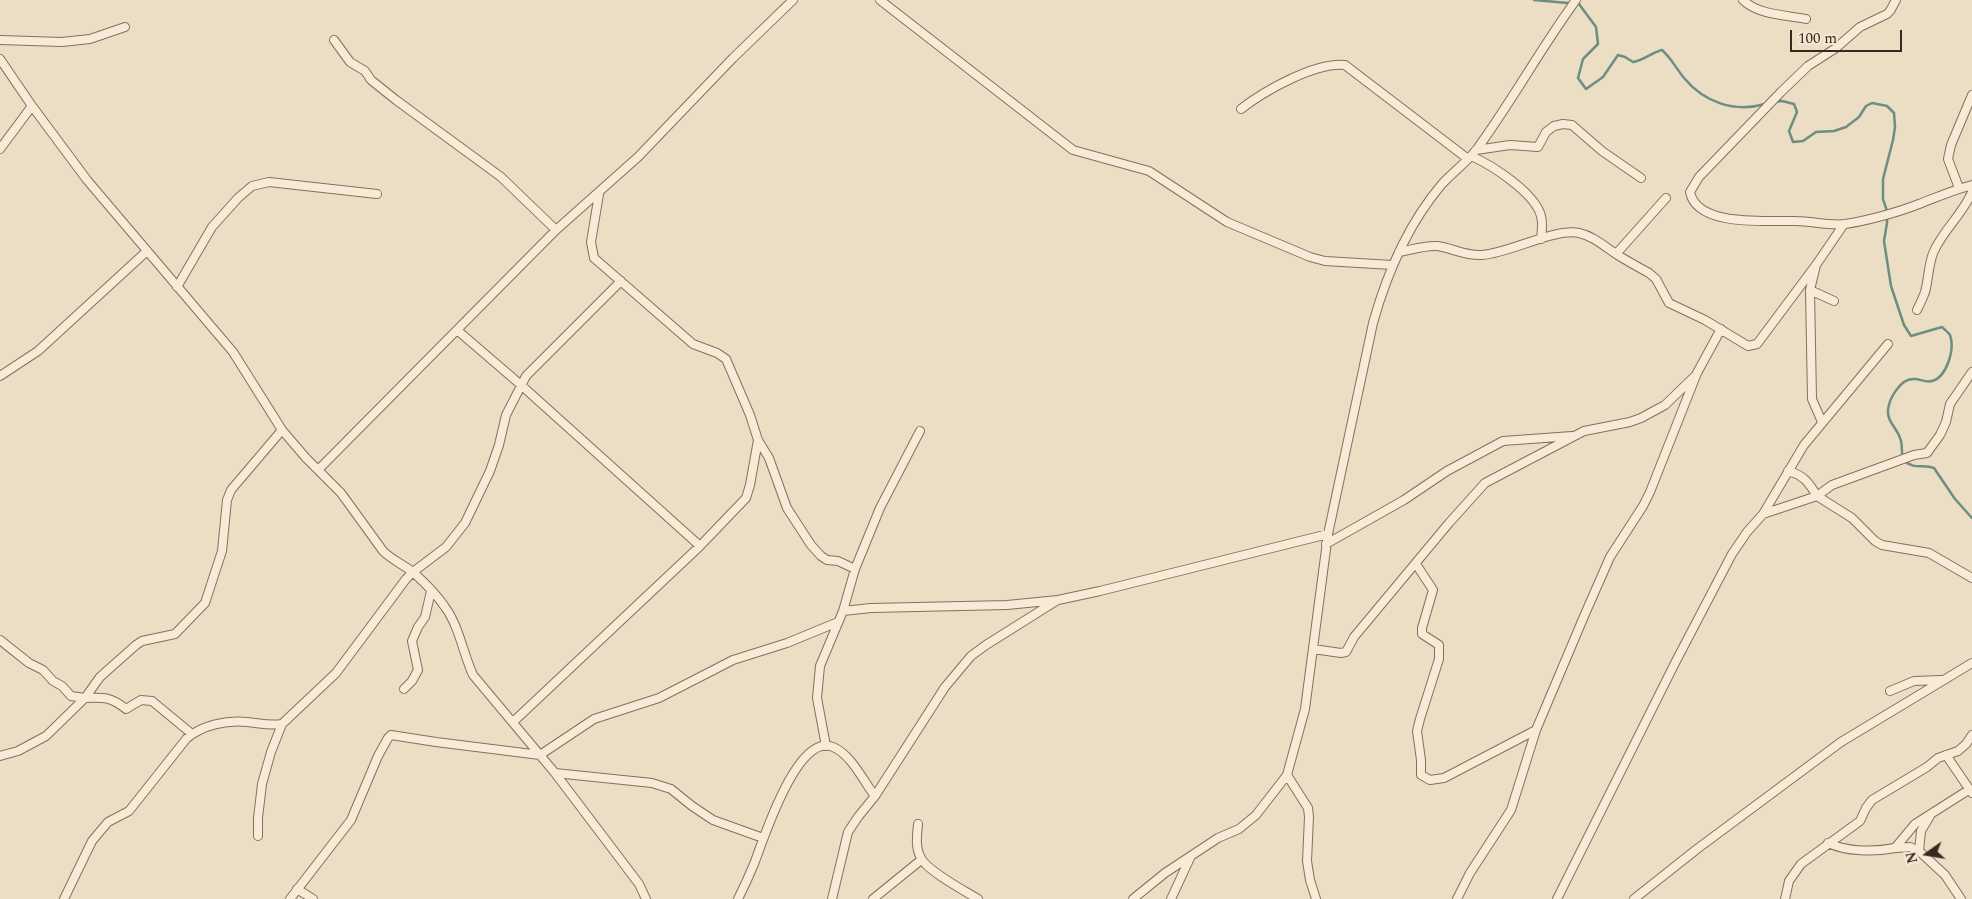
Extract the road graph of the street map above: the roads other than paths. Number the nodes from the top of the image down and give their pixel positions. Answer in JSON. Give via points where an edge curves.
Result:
{"nodes":[{"id":1,"x":793,"y":0,"type":"edge"},
{"id":2,"x":880,"y":0,"type":"edge"},
{"id":3,"x":1575,"y":0,"type":"edge"},
{"id":4,"x":1743,"y":0,"type":"edge"},
{"id":5,"x":1896,"y":0,"type":"edge"},
{"id":6,"x":1806,"y":19,"type":"dead end"},
{"id":7,"x":125,"y":27,"type":"dead end"},
{"id":8,"x":0,"y":40,"type":"edge"},
{"id":9,"x":334,"y":40,"type":"dead end"},
{"id":10,"x":0,"y":59,"type":"edge"},
{"id":11,"x":1972,"y":95,"type":"edge"},
{"id":12,"x":32,"y":106,"type":"junction"},
{"id":13,"x":1241,"y":109,"type":"dead end"},
{"id":14,"x":0,"y":149,"type":"edge"},
{"id":15,"x":1472,"y":155,"type":"junction"},
{"id":16,"x":1641,"y":178,"type":"dead end"},
{"id":17,"x":1972,"y":185,"type":"edge"},
{"id":18,"x":1959,"y":188,"type":"junction"},
{"id":19,"x":1972,"y":192,"type":"edge"},
{"id":20,"x":377,"y":194,"type":"dead end"},
{"id":21,"x":599,"y":194,"type":"junction"},
{"id":22,"x":1666,"y":198,"type":"dead end"},
{"id":23,"x":1844,"y":224,"type":"junction"},
{"id":24,"x":556,"y":230,"type":"junction"},
{"id":25,"x":1541,"y":239,"type":"junction"},
{"id":26,"x":147,"y":252,"type":"junction"},
{"id":27,"x":1399,"y":252,"type":"junction"},
{"id":28,"x":1616,"y":254,"type":"junction"},
{"id":29,"x":1392,"y":265,"type":"junction"},
{"id":30,"x":1816,"y":265,"type":"junction"},
{"id":31,"x":621,"y":281,"type":"junction"},
{"id":32,"x":177,"y":287,"type":"junction"},
{"id":33,"x":1810,"y":290,"type":"junction"},
{"id":34,"x":1834,"y":300,"type":"dead end"},
{"id":35,"x":1917,"y":310,"type":"dead end"},
{"id":36,"x":1722,"y":329,"type":"junction"},
{"id":37,"x":457,"y":330,"type":"junction"},
{"id":38,"x":1888,"y":344,"type":"dead end"},
{"id":39,"x":1972,"y":372,"type":"edge"},
{"id":40,"x":1697,"y":374,"type":"junction"},
{"id":41,"x":0,"y":376,"type":"edge"},
{"id":42,"x":521,"y":386,"type":"junction"},
{"id":43,"x":1822,"y":422,"type":"junction"},
{"id":44,"x":282,"y":430,"type":"junction"},
{"id":45,"x":920,"y":431,"type":"dead end"},
{"id":46,"x":1574,"y":436,"type":"junction"},
{"id":47,"x":758,"y":440,"type":"junction"},
{"id":48,"x":318,"y":470,"type":"junction"},
{"id":49,"x":1788,"y":471,"type":"junction"},
{"id":50,"x":1818,"y":496,"type":"junction"},
{"id":51,"x":1763,"y":514,"type":"junction"},
{"id":52,"x":1328,"y":534,"type":"junction"},
{"id":53,"x":1326,"y":544,"type":"junction"},
{"id":54,"x":700,"y":546,"type":"junction"},
{"id":55,"x":1416,"y":564,"type":"junction"},
{"id":56,"x":855,"y":569,"type":"junction"},
{"id":57,"x":413,"y":572,"type":"junction"},
{"id":58,"x":1972,"y":578,"type":"edge"},
{"id":59,"x":431,"y":591,"type":"junction"},
{"id":60,"x":1058,"y":600,"type":"junction"},
{"id":61,"x":843,"y":611,"type":"junction"},
{"id":62,"x":838,"y":622,"type":"junction"},
{"id":63,"x":0,"y":640,"type":"edge"},
{"id":64,"x":1313,"y":649,"type":"junction"},
{"id":65,"x":1972,"y":662,"type":"edge"},
{"id":66,"x":1942,"y":680,"type":"junction"},
{"id":67,"x":404,"y":689,"type":"dead end"},
{"id":68,"x":1890,"y":691,"type":"dead end"},
{"id":69,"x":86,"y":698,"type":"junction"},
{"id":70,"x":513,"y":722,"type":"junction"},
{"id":71,"x":282,"y":724,"type":"junction"},
{"id":72,"x":1536,"y":730,"type":"junction"},
{"id":73,"x":192,"y":734,"type":"junction"},
{"id":74,"x":1972,"y":735,"type":"edge"},
{"id":75,"x":826,"y":746,"type":"junction"},
{"id":76,"x":540,"y":755,"type":"junction"},
{"id":77,"x":1946,"y":755,"type":"junction"},
{"id":78,"x":0,"y":756,"type":"edge"},
{"id":79,"x":555,"y":773,"type":"junction"},
{"id":80,"x":1287,"y":775,"type":"junction"},
{"id":81,"x":1971,"y":791,"type":"edge"},
{"id":82,"x":875,"y":796,"type":"junction"},
{"id":83,"x":1932,"y":813,"type":"junction"},
{"id":84,"x":918,"y":824,"type":"dead end"},
{"id":85,"x":258,"y":836,"type":"dead end"},
{"id":86,"x":763,"y":838,"type":"junction"},
{"id":87,"x":1828,"y":843,"type":"junction"},
{"id":88,"x":1895,"y":848,"type":"junction"},
{"id":89,"x":1919,"y":851,"type":"junction"},
{"id":90,"x":1190,"y":857,"type":"junction"},
{"id":91,"x":921,"y":860,"type":"junction"},
{"id":92,"x":298,"y":889,"type":"junction"},
{"id":93,"x":64,"y":899,"type":"edge"},
{"id":94,"x":290,"y":899,"type":"edge"},
{"id":95,"x":313,"y":899,"type":"edge"},
{"id":96,"x":646,"y":899,"type":"edge"},
{"id":97,"x":738,"y":899,"type":"edge"},
{"id":98,"x":832,"y":899,"type":"edge"},
{"id":99,"x":873,"y":899,"type":"edge"},
{"id":100,"x":978,"y":899,"type":"edge"},
{"id":101,"x":1133,"y":899,"type":"edge"},
{"id":102,"x":1171,"y":899,"type":"edge"},
{"id":103,"x":1316,"y":899,"type":"edge"},
{"id":104,"x":1457,"y":899,"type":"edge"},
{"id":105,"x":1557,"y":899,"type":"edge"},
{"id":106,"x":1634,"y":899,"type":"edge"},
{"id":107,"x":1785,"y":899,"type":"edge"},
{"id":108,"x":1961,"y":899,"type":"edge"}],
"edges":[{"from":1,"to":21,"type":"street"},
{"from":2,"to":29,"type":"street","via":[[1073,150],[1149,171],[1227,222],[1310,257],[1325,261]]},
{"from":3,"to":15,"type":"street"},
{"from":4,"to":6,"type":"street","via":[[1751,7]]},
{"from":5,"to":23,"type":"street","via":[[1887,14],[1860,28],[1808,66],[1720,155],[1690,192],[1699,208],[1727,218]]},
{"from":7,"to":8,"type":"street","via":[[90,39],[62,42]]},
{"from":9,"to":24,"type":"street","via":[[350,62],[365,71],[371,80],[501,177]]},
{"from":10,"to":12,"type":"street"},
{"from":11,"to":18,"type":"street","via":[[1948,159]]},
{"from":12,"to":14,"type":"street"},
{"from":12,"to":26,"type":"street"},
{"from":13,"to":15,"type":"street","via":[[1282,83],[1332,65],[1345,65]]},
{"from":15,"to":16,"type":"street","via":[[1510,145],[1538,147],[1550,129],[1568,124]]},
{"from":15,"to":25,"type":"street","via":[[1495,169],[1536,204],[1542,217]]},
{"from":15,"to":27,"type":"street","via":[[1430,201]]},
{"from":17,"to":18,"type":"street"},
{"from":18,"to":23,"type":"street","via":[[1907,208]]},
{"from":19,"to":35,"type":"street","via":[[1934,251],[1925,293]]},
{"from":20,"to":32,"type":"street","via":[[268,182],[252,186],[212,227]]},
{"from":21,"to":24,"type":"street"},
{"from":21,"to":31,"type":"street","via":[[592,252]]},
{"from":22,"to":28,"type":"street"},
{"from":23,"to":30,"type":"street"},
{"from":24,"to":37,"type":"street"},
{"from":25,"to":27,"type":"street","via":[[1483,255],[1466,255],[1438,246]]},
{"from":25,"to":28,"type":"street","via":[[1570,232],[1580,233]]},
{"from":26,"to":32,"type":"street"},
{"from":26,"to":41,"type":"street","via":[[38,351]]},
{"from":27,"to":29,"type":"street"},
{"from":28,"to":36,"type":"street","via":[[1653,276],[1669,303]]},
{"from":29,"to":52,"type":"street","via":[[1373,323]]},
{"from":30,"to":33,"type":"street"},
{"from":30,"to":36,"type":"street","via":[[1756,344],[1748,346]]},
{"from":31,"to":42,"type":"street","via":[[543,357]]},
{"from":31,"to":47,"type":"street","via":[[693,344],[726,360]]},
{"from":32,"to":44,"type":"street","via":[[233,352]]},
{"from":33,"to":34,"type":"street"},
{"from":33,"to":43,"type":"street","via":[[1812,399]]},
{"from":36,"to":40,"type":"street"},
{"from":37,"to":42,"type":"street"},
{"from":37,"to":48,"type":"street"},
{"from":38,"to":43,"type":"street"},
{"from":39,"to":50,"type":"street","via":[[1950,404],[1940,436],[1929,452],[1832,485]]},
{"from":40,"to":46,"type":"street","via":[[1665,405],[1641,418]]},
{"from":40,"to":72,"type":"street","via":[[1650,492],[1610,556]]},
{"from":42,"to":54,"type":"street"},
{"from":42,"to":57,"type":"street","via":[[506,415],[490,471],[466,523],[446,547]]},
{"from":43,"to":49,"type":"street"},
{"from":44,"to":48,"type":"street"},
{"from":44,"to":69,"type":"street","via":[[231,490],[222,551],[205,602],[175,634],[136,645],[100,677]]},
{"from":45,"to":56,"type":"street","via":[[880,508]]},
{"from":46,"to":53,"type":"street","via":[[1503,441]]},
{"from":46,"to":55,"type":"street","via":[[1485,483]]},
{"from":47,"to":54,"type":"street","via":[[746,498]]},
{"from":47,"to":56,"type":"street","via":[[767,452],[787,508],[810,545],[824,558]]},
{"from":48,"to":57,"type":"street","via":[[341,493],[383,551]]},
{"from":49,"to":50,"type":"street","via":[[1806,478]]},
{"from":49,"to":51,"type":"street"},
{"from":50,"to":51,"type":"street"},
{"from":50,"to":58,"type":"street","via":[[1852,518],[1875,541],[1930,553]]},
{"from":51,"to":105,"type":"street","via":[[1732,554]]},
{"from":52,"to":53,"type":"street"},
{"from":52,"to":60,"type":"street"},
{"from":53,"to":64,"type":"street"},
{"from":54,"to":70,"type":"street"},
{"from":55,"to":64,"type":"street","via":[[1354,637],[1346,652]]},
{"from":55,"to":72,"type":"street","via":[[1433,590],[1422,634],[1440,649],[1418,731],[1421,775],[1430,780],[1444,778]]},
{"from":56,"to":61,"type":"street"},
{"from":57,"to":59,"type":"street"},
{"from":57,"to":71,"type":"street","via":[[336,673]]},
{"from":59,"to":67,"type":"street","via":[[425,617],[412,640],[418,670]]},
{"from":59,"to":70,"type":"street","via":[[451,616],[473,675]]},
{"from":60,"to":61,"type":"street"},
{"from":60,"to":82,"type":"street","via":[[971,656],[915,732]]},
{"from":61,"to":62,"type":"street"},
{"from":62,"to":75,"type":"street","via":[[820,666],[818,682],[817,698]]},
{"from":62,"to":76,"type":"street","via":[[733,660],[659,698],[594,719]]},
{"from":63,"to":69,"type":"street","via":[[71,696]]},
{"from":64,"to":80,"type":"street","via":[[1305,709]]},
{"from":65,"to":66,"type":"street"},
{"from":66,"to":68,"type":"street","via":[[1914,681]]},
{"from":66,"to":106,"type":"street","via":[[1841,742]]},
{"from":69,"to":73,"type":"street","via":[[106,698],[126,709],[141,700],[152,701]]},
{"from":69,"to":78,"type":"street","via":[[46,736],[18,751]]},
{"from":70,"to":76,"type":"street"},
{"from":71,"to":73,"type":"street","via":[[221,722]]},
{"from":71,"to":85,"type":"street","via":[[262,784]]},
{"from":72,"to":104,"type":"street","via":[[1511,810]]},
{"from":73,"to":93,"type":"street","via":[[129,811],[108,822],[92,841]]},
{"from":74,"to":77,"type":"street","via":[[1966,744]]},
{"from":75,"to":82,"type":"street","via":[[850,761]]},
{"from":75,"to":86,"type":"street","via":[[813,750],[799,765],[779,799]]},
{"from":76,"to":79,"type":"street"},
{"from":76,"to":92,"type":"street","via":[[391,735],[378,756],[351,820]]},
{"from":77,"to":81,"type":"street"},
{"from":77,"to":87,"type":"street","via":[[1872,800],[1860,821]]},
{"from":79,"to":86,"type":"street","via":[[652,783],[671,789],[713,820]]},
{"from":79,"to":96,"type":"street","via":[[639,884]]},
{"from":80,"to":90,"type":"street","via":[[1256,815],[1239,829],[1218,838]]},
{"from":80,"to":103,"type":"street","via":[[1308,808],[1307,861]]},
{"from":81,"to":83,"type":"street"},
{"from":82,"to":98,"type":"street","via":[[848,832]]},
{"from":83,"to":88,"type":"street","via":[[1915,824]]},
{"from":83,"to":89,"type":"street","via":[[1921,831]]},
{"from":84,"to":91,"type":"street"},
{"from":86,"to":97,"type":"street"},
{"from":87,"to":88,"type":"street","via":[[1851,850]]},
{"from":87,"to":107,"type":"street","via":[[1794,872]]},
{"from":88,"to":89,"type":"street","via":[[1910,847]]},
{"from":89,"to":108,"type":"street","via":[[1946,875]]},
{"from":90,"to":101,"type":"street"},
{"from":90,"to":102,"type":"street"},
{"from":91,"to":99,"type":"street"},
{"from":91,"to":100,"type":"street"},
{"from":92,"to":94,"type":"street"},
{"from":92,"to":95,"type":"street"}]}
